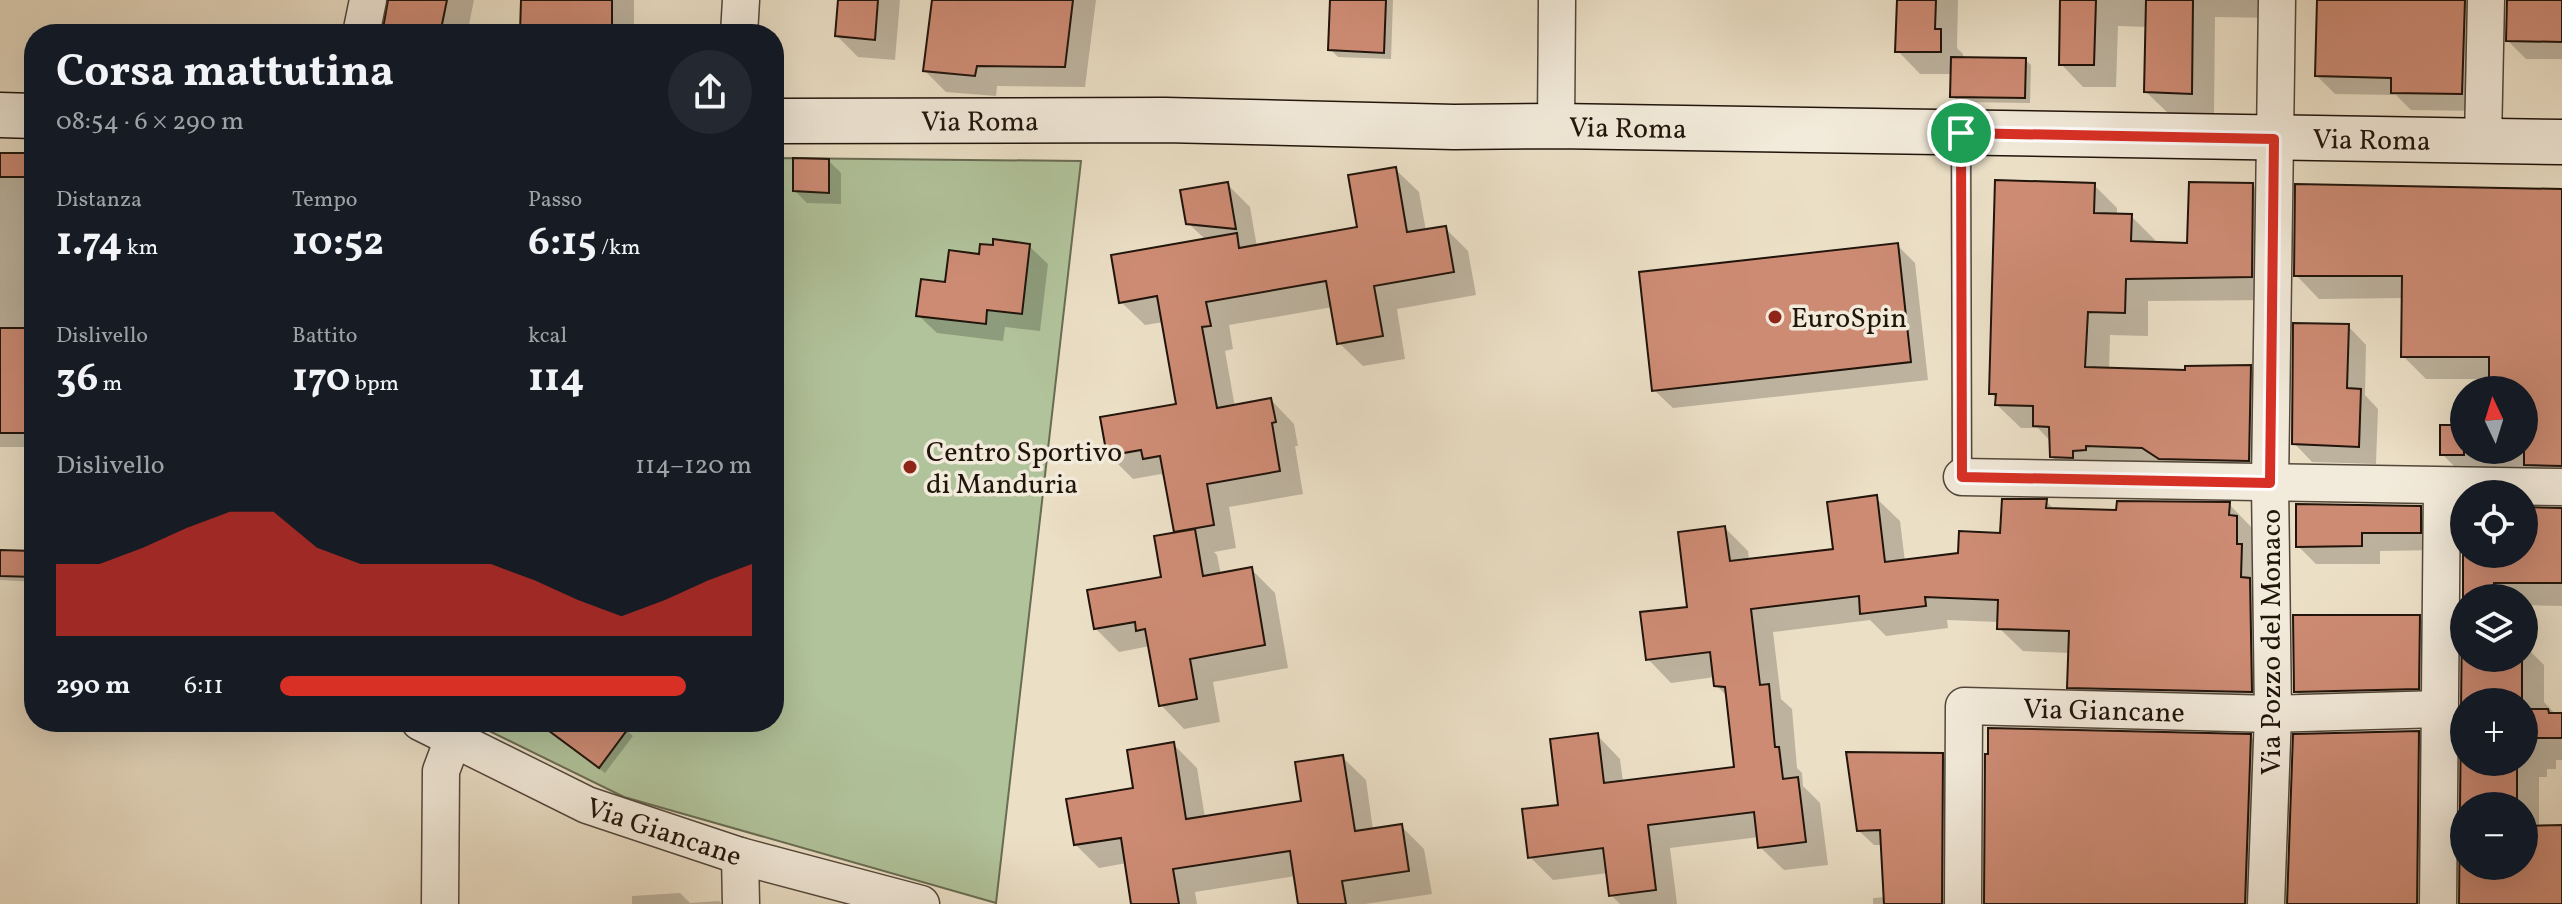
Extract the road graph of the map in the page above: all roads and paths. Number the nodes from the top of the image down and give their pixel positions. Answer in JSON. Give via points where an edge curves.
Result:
{"nodes":[{"id":1,"x":368,"y":0,"type":"edge"},
{"id":2,"x":741,"y":0,"type":"edge"},
{"id":3,"x":1557,"y":0,"type":"edge"},
{"id":4,"x":2277,"y":0,"type":"edge"},
{"id":5,"x":2486,"y":0,"type":"edge"},
{"id":6,"x":363,"y":24,"type":"edge"},
{"id":7,"x":740,"y":24,"type":"edge"},
{"id":8,"x":0,"y":115,"type":"edge"},
{"id":9,"x":24,"y":116,"type":"edge"},
{"id":10,"x":784,"y":121,"type":"edge"},
{"id":11,"x":1556,"y":126,"type":"junction"},
{"id":12,"x":1961,"y":133,"type":"junction"},
{"id":13,"x":2274,"y":139,"type":"junction"},
{"id":14,"x":2483,"y":140,"type":"junction"},
{"id":15,"x":2562,"y":142,"type":"edge"},
{"id":16,"x":1962,"y":477,"type":"joint"},
{"id":17,"x":2270,"y":483,"type":"junction"},
{"id":18,"x":2442,"y":487,"type":"junction"},
{"id":19,"x":2562,"y":487,"type":"edge"},
{"id":20,"x":2440,"y":709,"type":"junction"},
{"id":21,"x":2273,"y":714,"type":"junction"},
{"id":22,"x":439,"y":732,"type":"edge"},
{"id":23,"x":453,"y":739,"type":"junction"},
{"id":24,"x":740,"y":856,"type":"junction"},
{"id":25,"x":440,"y":904,"type":"edge"},
{"id":26,"x":741,"y":904,"type":"edge"},
{"id":27,"x":921,"y":904,"type":"edge"},
{"id":28,"x":1963,"y":904,"type":"edge"},
{"id":29,"x":2266,"y":904,"type":"edge"},
{"id":30,"x":2438,"y":904,"type":"edge"}],
"edges":[{"from":1,"to":6,"type":"street"},
{"from":2,"to":7,"type":"street"},
{"from":3,"to":11,"type":"street"},
{"from":4,"to":13,"type":"street","name":"Via Pozzo del Monaco"},
{"from":5,"to":14,"type":"street"},
{"from":8,"to":9,"type":"street"},
{"from":10,"to":11,"type":"street","name":"Via Roma"},
{"from":11,"to":12,"type":"street","name":"Via Roma"},
{"from":12,"to":13,"type":"street","name":"Via Roma"},
{"from":12,"to":16,"type":"lane"},
{"from":13,"to":14,"type":"street","name":"Via Roma"},
{"from":13,"to":17,"type":"street","name":"Via Pozzo del Monaco"},
{"from":14,"to":15,"type":"street","name":"Via Roma"},
{"from":16,"to":17,"type":"street"},
{"from":17,"to":18,"type":"street"},
{"from":17,"to":21,"type":"street","name":"Via Pozzo del Monaco"},
{"from":18,"to":19,"type":"street"},
{"from":18,"to":20,"type":"street"},
{"from":20,"to":21,"type":"street","name":"Via Giancane"},
{"from":20,"to":30,"type":"street"},
{"from":21,"to":28,"type":"street","name":"Via Giancane","via":[[1964,706]]},
{"from":21,"to":29,"type":"street","name":"Via Pozzo del Monaco"},
{"from":22,"to":23,"type":"street","name":"Via Giancane"},
{"from":23,"to":24,"type":"street","name":"Via Giancane","via":[[587,805]]},
{"from":23,"to":25,"type":"street","via":[[441,771]]},
{"from":24,"to":26,"type":"street"},
{"from":24,"to":27,"type":"street","name":"Via Giancane"}]}
